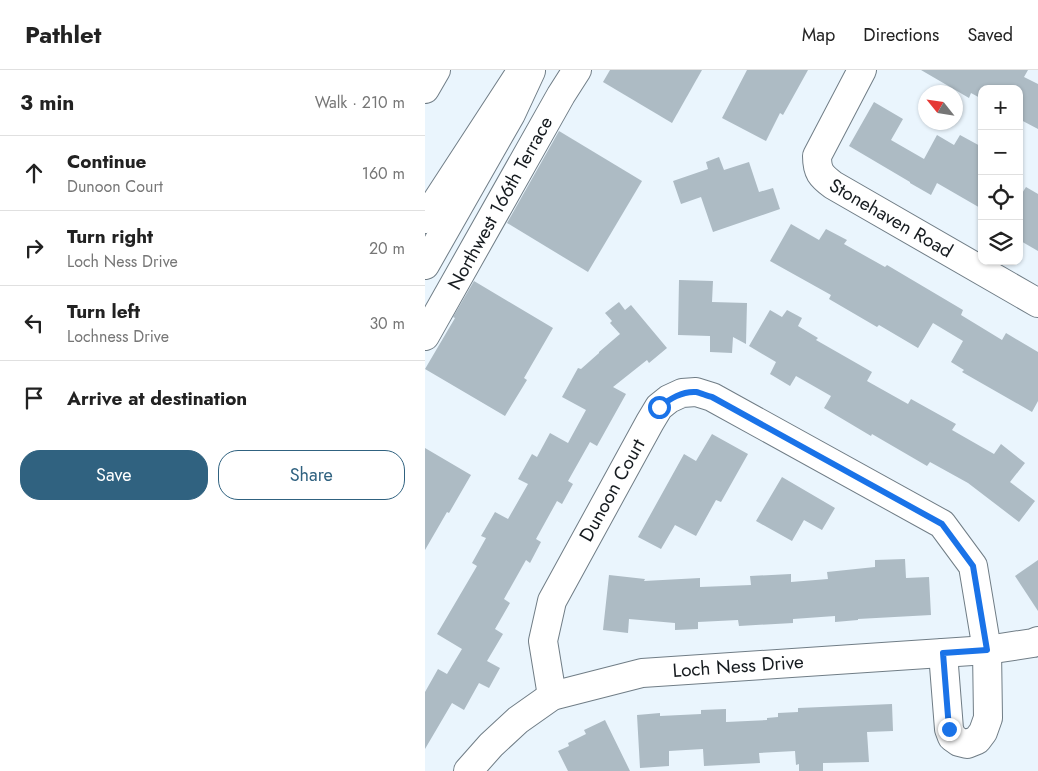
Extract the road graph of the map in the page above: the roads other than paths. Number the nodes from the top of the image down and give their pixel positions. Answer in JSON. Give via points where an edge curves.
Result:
{"nodes":[{"id":1,"x":436,"y":70,"type":"edge"},
{"id":2,"x":522,"y":70,"type":"edge"},
{"id":3,"x":532,"y":70,"type":"edge"},
{"id":4,"x":577,"y":70,"type":"edge"},
{"id":5,"x":862,"y":70,"type":"edge"},
{"id":6,"x":425,"y":89,"type":"edge"},
{"id":7,"x":425,"y":219,"type":"edge"},
{"id":8,"x":425,"y":265,"type":"edge"},
{"id":9,"x":1038,"y":303,"type":"edge"},
{"id":10,"x":425,"y":336,"type":"edge"},
{"id":11,"x":1038,"y":641,"type":"edge"},
{"id":12,"x":987,"y":650,"type":"junction"},
{"id":13,"x":943,"y":653,"type":"junction"},
{"id":14,"x":552,"y":696,"type":"junction"},
{"id":15,"x":468,"y":771,"type":"edge"}],
"edges":[{"from":1,"to":6,"type":"main road"},
{"from":2,"to":7,"type":"main road"},
{"from":3,"to":8,"type":"main road","via":[[511,114]]},
{"from":4,"to":10,"type":"main road","name":"Northwest 166th Terrace"},
{"from":5,"to":9,"type":"main road","name":"Stonehaven Road","via":[[817,156],[817,168],[823,178]]},
{"from":11,"to":12,"type":"main road","name":"Loch Ness Drive"},
{"from":12,"to":13,"type":"main road","name":"Loch Ness Drive"},
{"from":12,"to":13,"type":"main road","name":"Dunoon Court","via":[[988,718],[977,740],[967,744],[952,737],[949,729]]},
{"from":12,"to":14,"type":"main road","name":"Dunoon Court","via":[[973,566],[942,524],[712,397],[696,392],[682,393],[659,407],[552,601],[543,641]]},
{"from":13,"to":14,"type":"main road","name":"Loch Ness Drive","via":[[642,673]]},
{"from":14,"to":15,"type":"main road","name":"Loch Ness Drive","via":[[519,720]]}]}
